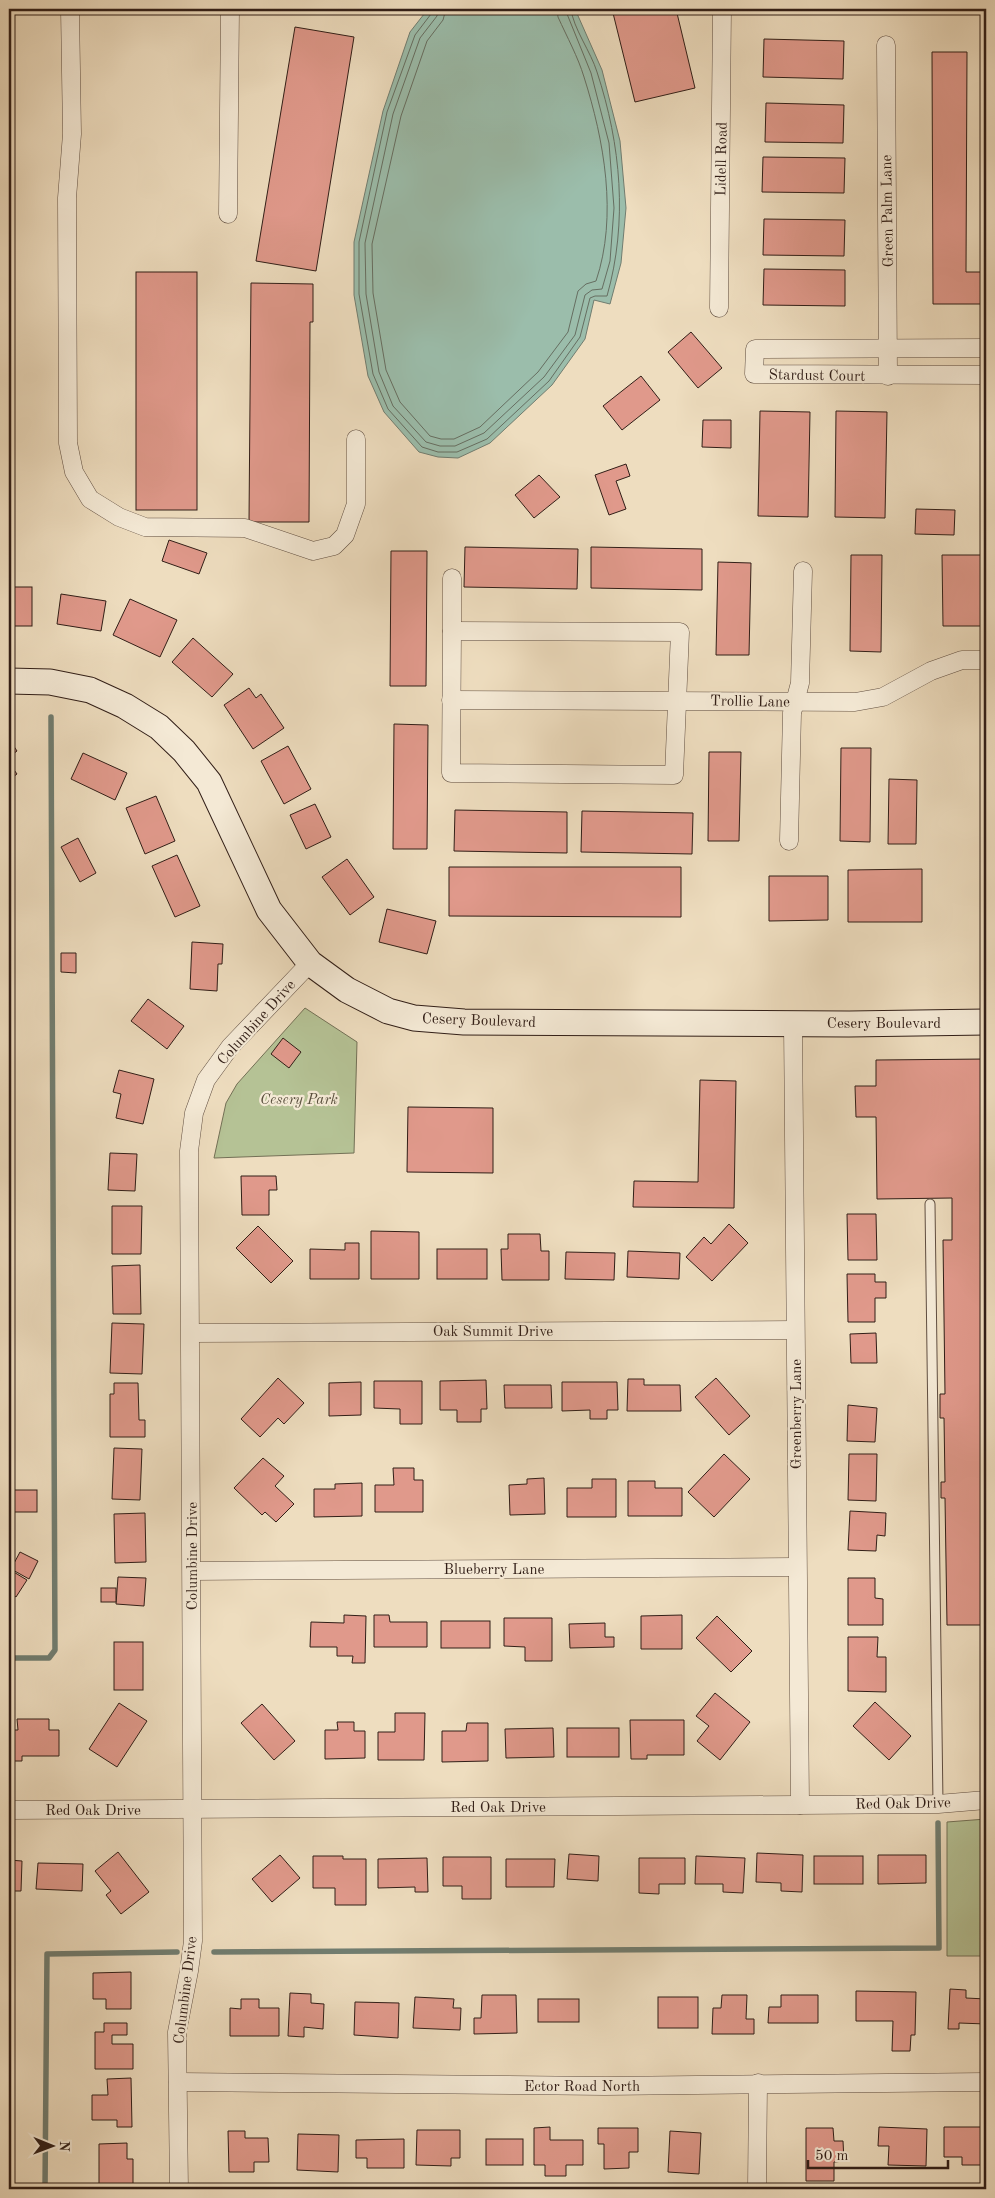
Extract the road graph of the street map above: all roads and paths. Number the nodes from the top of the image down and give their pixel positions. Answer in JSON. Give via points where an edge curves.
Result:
{"nodes":[{"id":1,"x":70,"y":9,"type":"edge"},
{"id":2,"x":230,"y":9,"type":"edge"},
{"id":3,"x":722,"y":9,"type":"edge"},
{"id":4,"x":886,"y":45,"type":"dead end"},
{"id":5,"x":228,"y":214,"type":"dead end"},
{"id":6,"x":719,"y":308,"type":"dead end"},
{"id":7,"x":888,"y":347,"type":"junction"},
{"id":8,"x":986,"y":348,"type":"edge"},
{"id":9,"x":986,"y":375,"type":"edge"},
{"id":10,"x":888,"y":376,"type":"junction"},
{"id":11,"x":356,"y":439,"type":"dead end"},
{"id":12,"x":803,"y":571,"type":"dead end"},
{"id":13,"x":452,"y":578,"type":"dead end"},
{"id":14,"x":452,"y":631,"type":"junction"},
{"id":15,"x":986,"y":660,"type":"edge"},
{"id":16,"x":9,"y":680,"type":"edge"},
{"id":17,"x":451,"y":700,"type":"junction"},
{"id":18,"x":677,"y":700,"type":"junction"},
{"id":19,"x":796,"y":702,"type":"junction"},
{"id":20,"x":986,"y":716,"type":"edge"},
{"id":21,"x":986,"y":743,"type":"edge"},
{"id":22,"x":789,"y":841,"type":"dead end"},
{"id":23,"x":310,"y":963,"type":"junction"},
{"id":24,"x":986,"y":1022,"type":"edge"},
{"id":25,"x":793,"y":1024,"type":"junction"},
{"id":26,"x":930,"y":1204,"type":"dead end"},
{"id":27,"x":795,"y":1330,"type":"junction"},
{"id":28,"x":191,"y":1333,"type":"junction"},
{"id":29,"x":796,"y":1567,"type":"junction"},
{"id":30,"x":192,"y":1571,"type":"junction"},
{"id":31,"x":986,"y":1800,"type":"edge"},
{"id":32,"x":938,"y":1804,"type":"junction"},
{"id":33,"x":800,"y":1805,"type":"junction"},
{"id":34,"x":194,"y":1809,"type":"junction"},
{"id":35,"x":9,"y":1810,"type":"edge"},
{"id":36,"x":178,"y":2082,"type":"junction"},
{"id":37,"x":986,"y":2082,"type":"edge"},
{"id":38,"x":758,"y":2083,"type":"junction"},
{"id":39,"x":179,"y":2189,"type":"edge"},
{"id":40,"x":757,"y":2189,"type":"edge"}],
"edges":[{"from":1,"to":11,"type":"street","via":[[72,134],[67,198],[68,443],[74,472],[90,499],[118,517],[145,527],[245,528],[313,551],[334,546],[345,535],[356,504]]},
{"from":2,"to":5,"type":"street"},
{"from":3,"to":6,"type":"street","name":"Lidell Road"},
{"from":4,"to":7,"type":"street","name":"Green Palm Lane"},
{"from":7,"to":8,"type":"street","name":"Stardust Court"},
{"from":7,"to":10,"type":"street","name":"Green Palm Lane"},
{"from":7,"to":10,"type":"street","name":"Stardust Court","via":[[755,349],[754,374]]},
{"from":9,"to":10,"type":"street","name":"Stardust Court"},
{"from":12,"to":19,"type":"street","via":[[800,683]]},
{"from":13,"to":14,"type":"street"},
{"from":14,"to":17,"type":"street"},
{"from":14,"to":18,"type":"street","via":[[680,632]]},
{"from":15,"to":19,"type":"street","name":"Trollie Lane","via":[[962,660],[939,668],[883,697],[855,702]]},
{"from":16,"to":23,"type":"main road","name":"Cesery Boulevard","via":[[50,682],[90,690],[125,706],[171,739],[209,782],[269,910]]},
{"from":17,"to":18,"type":"street","name":"Trollie Lane"},
{"from":17,"to":18,"type":"street","via":[[451,773],[674,775]]},
{"from":18,"to":19,"type":"street","name":"Trollie Lane"},
{"from":19,"to":22,"type":"street","via":[[792,712]]},
{"from":20,"to":21,"type":"lane"},
{"from":23,"to":25,"type":"main road","name":"Cesery Boulevard","via":[[346,990],[388,1011],[414,1018],[464,1022]]},
{"from":23,"to":28,"type":"street","name":"Columbine Drive","via":[[230,1047],[206,1080],[194,1113],[189,1151]]},
{"from":24,"to":25,"type":"main road","name":"Cesery Boulevard"},
{"from":25,"to":27,"type":"street","name":"Greenberry Lane"},
{"from":26,"to":32,"type":"lane"},
{"from":27,"to":28,"type":"street","name":"Oak Summit Drive"},
{"from":27,"to":29,"type":"street","name":"Greenberry Lane"},
{"from":28,"to":30,"type":"street","name":"Columbine Drive"},
{"from":29,"to":30,"type":"street","name":"Blueberry Lane"},
{"from":29,"to":33,"type":"street","name":"Greenberry Lane"},
{"from":30,"to":34,"type":"street","name":"Columbine Drive"},
{"from":31,"to":32,"type":"street","name":"Red Oak Drive"},
{"from":32,"to":33,"type":"street","name":"Red Oak Drive"},
{"from":33,"to":34,"type":"street","name":"Red Oak Drive"},
{"from":34,"to":35,"type":"street","name":"Red Oak Drive"},
{"from":34,"to":36,"type":"street","name":"Columbine Drive","via":[[193,1941],[177,2032]]},
{"from":36,"to":38,"type":"street","name":"Ector Road North","via":[[595,2086]]},
{"from":36,"to":39,"type":"street","name":"Columbine Drive"},
{"from":37,"to":38,"type":"street","name":"Ector Road North"},
{"from":38,"to":40,"type":"street"}]}
